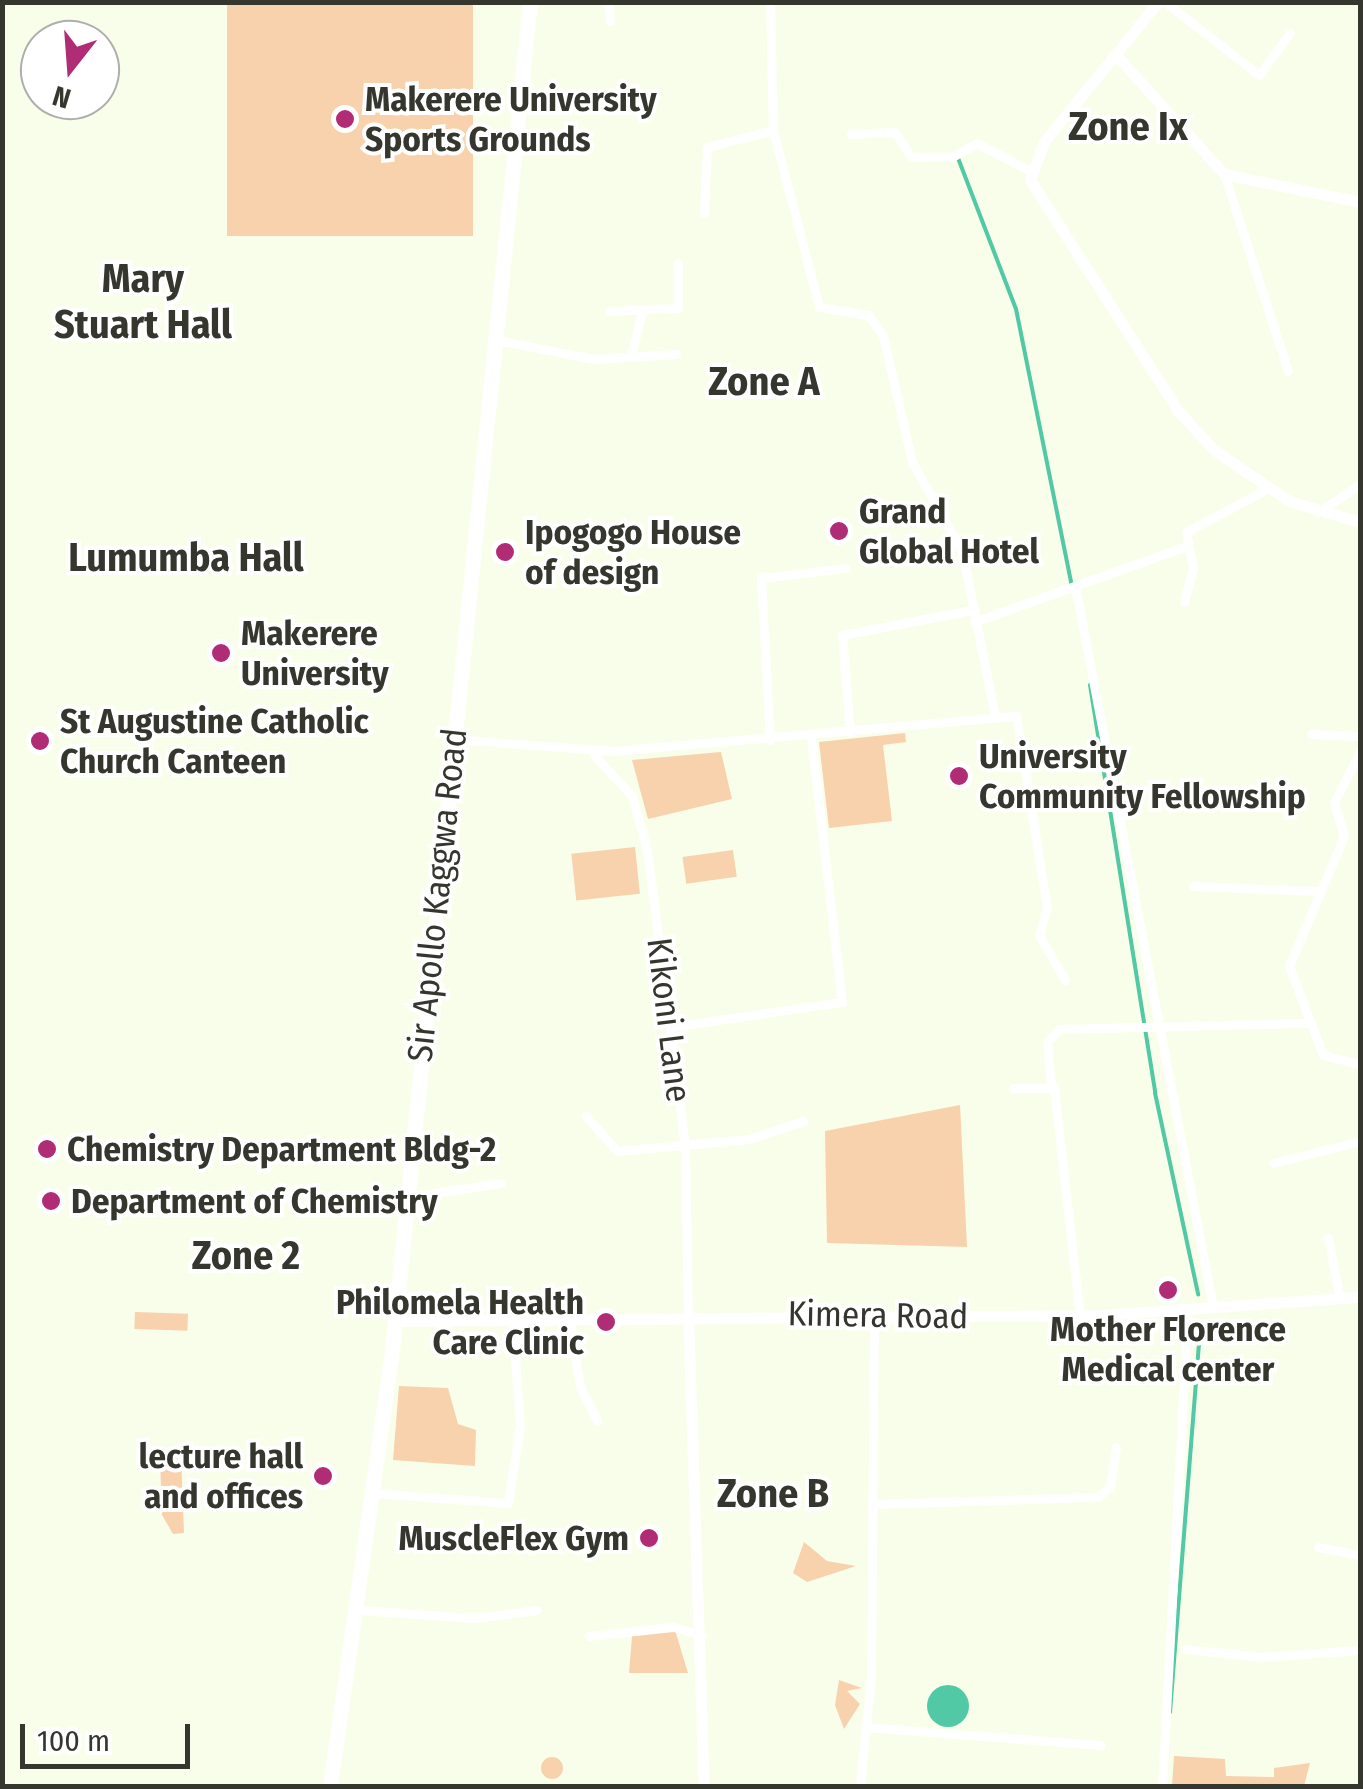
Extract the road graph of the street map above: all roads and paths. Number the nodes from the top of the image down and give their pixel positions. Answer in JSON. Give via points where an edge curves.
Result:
{"nodes":[{"id":1,"x":530,"y":2,"type":"edge"},
{"id":2,"x":608,"y":2,"type":"edge"},
{"id":3,"x":770,"y":2,"type":"edge"},
{"id":4,"x":1162,"y":2,"type":"edge"},
{"id":5,"x":610,"y":21,"type":"dead end"},
{"id":6,"x":1290,"y":33,"type":"dead end"},
{"id":7,"x":1118,"y":56,"type":"junction"},
{"id":8,"x":773,"y":130,"type":"junction"},
{"id":9,"x":851,"y":134,"type":"dead end"},
{"id":10,"x":1029,"y":167,"type":"junction"},
{"id":11,"x":1224,"y":174,"type":"junction"},
{"id":12,"x":1360,"y":202,"type":"edge"},
{"id":13,"x":704,"y":214,"type":"dead end"},
{"id":14,"x":678,"y":262,"type":"dead end"},
{"id":15,"x":609,"y":311,"type":"dead end"},
{"id":16,"x":642,"y":311,"type":"junction"},
{"id":17,"x":496,"y":340,"type":"junction"},
{"id":18,"x":632,"y":352,"type":"junction"},
{"id":19,"x":676,"y":354,"type":"dead end"},
{"id":20,"x":1288,"y":371,"type":"dead end"},
{"id":21,"x":1360,"y":484,"type":"edge"},
{"id":22,"x":1268,"y":489,"type":"junction"},
{"id":23,"x":1319,"y":512,"type":"junction"},
{"id":24,"x":1360,"y":522,"type":"edge"},
{"id":25,"x":1183,"y":547,"type":"junction"},
{"id":26,"x":845,"y":568,"type":"dead end"},
{"id":27,"x":1076,"y":591,"type":"junction"},
{"id":28,"x":1184,"y":602,"type":"dead end"},
{"id":29,"x":972,"y":610,"type":"junction"},
{"id":30,"x":974,"y":622,"type":"junction"},
{"id":31,"x":994,"y":716,"type":"junction"},
{"id":32,"x":850,"y":732,"type":"junction"},
{"id":33,"x":1311,"y":734,"type":"dead end"},
{"id":34,"x":1360,"y":736,"type":"edge"},
{"id":35,"x":811,"y":737,"type":"junction"},
{"id":36,"x":452,"y":738,"type":"junction"},
{"id":37,"x":770,"y":740,"type":"junction"},
{"id":38,"x":586,"y":752,"type":"junction"},
{"id":39,"x":1360,"y":752,"type":"edge"},
{"id":40,"x":1193,"y":886,"type":"dead end"},
{"id":41,"x":1318,"y":891,"type":"junction"},
{"id":42,"x":1064,"y":980,"type":"dead end"},
{"id":43,"x":1310,"y":1023,"type":"junction"},
{"id":44,"x":1156,"y":1026,"type":"junction"},
{"id":45,"x":670,"y":1027,"type":"junction"},
{"id":46,"x":1360,"y":1064,"type":"edge"},
{"id":47,"x":1050,"y":1085,"type":"junction"},
{"id":48,"x":1013,"y":1088,"type":"dead end"},
{"id":49,"x":586,"y":1116,"type":"dead end"},
{"id":50,"x":802,"y":1120,"type":"dead end"},
{"id":51,"x":1360,"y":1141,"type":"edge"},
{"id":52,"x":685,"y":1148,"type":"junction"},
{"id":53,"x":1273,"y":1162,"type":"dead end"},
{"id":54,"x":501,"y":1183,"type":"dead end"},
{"id":55,"x":407,"y":1197,"type":"junction"},
{"id":56,"x":1328,"y":1238,"type":"dead end"},
{"id":57,"x":1360,"y":1297,"type":"edge"},
{"id":58,"x":1340,"y":1299,"type":"junction"},
{"id":59,"x":1213,"y":1307,"type":"junction"},
{"id":60,"x":1188,"y":1310,"type":"junction"},
{"id":61,"x":688,"y":1312,"type":"junction"},
{"id":62,"x":1080,"y":1315,"type":"junction"},
{"id":63,"x":569,"y":1316,"type":"junction"},
{"id":64,"x":874,"y":1316,"type":"junction"},
{"id":65,"x":512,"y":1318,"type":"junction"},
{"id":66,"x":394,"y":1321,"type":"junction"},
{"id":67,"x":597,"y":1421,"type":"dead end"},
{"id":68,"x":1116,"y":1447,"type":"dead end"},
{"id":69,"x":374,"y":1493,"type":"junction"},
{"id":70,"x":872,"y":1504,"type":"junction"},
{"id":71,"x":1318,"y":1547,"type":"dead end"},
{"id":72,"x":1360,"y":1555,"type":"edge"},
{"id":73,"x":360,"y":1610,"type":"junction"},
{"id":74,"x":537,"y":1610,"type":"dead end"},
{"id":75,"x":702,"y":1635,"type":"junction"},
{"id":76,"x":589,"y":1636,"type":"dead end"},
{"id":77,"x":1186,"y":1649,"type":"dead end"},
{"id":78,"x":1360,"y":1650,"type":"edge"},
{"id":79,"x":865,"y":1727,"type":"junction"},
{"id":80,"x":1100,"y":1745,"type":"dead end"},
{"id":81,"x":330,"y":1786,"type":"edge"},
{"id":82,"x":704,"y":1786,"type":"edge"},
{"id":83,"x":860,"y":1786,"type":"edge"},
{"id":84,"x":1162,"y":1786,"type":"edge"}],
"edges":[{"from":1,"to":17,"type":"main road","name":"Sir Apollo Kaggwa Road"},
{"from":2,"to":5,"type":"street"},
{"from":3,"to":8,"type":"street"},
{"from":4,"to":6,"type":"street","via":[[1259,75]]},
{"from":4,"to":7,"type":"street"},
{"from":7,"to":10,"type":"street"},
{"from":7,"to":11,"type":"street"},
{"from":8,"to":13,"type":"street","via":[[707,147]]},
{"from":8,"to":29,"type":"street","via":[[819,307],[874,320],[912,462],[956,531]]},
{"from":9,"to":10,"type":"street","via":[[894,132],[911,157],[952,158],[977,143]]},
{"from":10,"to":22,"type":"street","via":[[1040,204],[1179,412]]},
{"from":11,"to":12,"type":"street"},
{"from":11,"to":20,"type":"street"},
{"from":14,"to":16,"type":"street","via":[[678,308]]},
{"from":15,"to":16,"type":"street"},
{"from":16,"to":18,"type":"street"},
{"from":17,"to":18,"type":"street","via":[[594,359]]},
{"from":17,"to":36,"type":"main road","name":"Sir Apollo Kaggwa Road"},
{"from":18,"to":19,"type":"street"},
{"from":21,"to":23,"type":"street"},
{"from":22,"to":23,"type":"street"},
{"from":22,"to":25,"type":"street","via":[[1186,532]]},
{"from":23,"to":24,"type":"street"},
{"from":25,"to":27,"type":"street"},
{"from":25,"to":28,"type":"street","via":[[1193,568]]},
{"from":26,"to":37,"type":"street","via":[[761,578]]},
{"from":27,"to":30,"type":"street"},
{"from":27,"to":44,"type":"street"},
{"from":29,"to":30,"type":"street"},
{"from":29,"to":32,"type":"street","via":[[842,636]]},
{"from":30,"to":31,"type":"street"},
{"from":31,"to":32,"type":"street"},
{"from":31,"to":42,"type":"street","via":[[1024,722],[1047,908],[1039,935]]},
{"from":32,"to":35,"type":"street"},
{"from":33,"to":34,"type":"street"},
{"from":35,"to":37,"type":"street"},
{"from":35,"to":45,"type":"street","via":[[842,1002]]},
{"from":36,"to":38,"type":"street"},
{"from":36,"to":55,"type":"main road","name":"Sir Apollo Kaggwa Road"},
{"from":37,"to":38,"type":"street"},
{"from":38,"to":45,"type":"street","name":"Kikoni Lane","via":[[616,774],[637,809]]},
{"from":39,"to":41,"type":"street","via":[[1335,800],[1344,836]]},
{"from":40,"to":41,"type":"street"},
{"from":41,"to":43,"type":"street","via":[[1290,966]]},
{"from":43,"to":44,"type":"street"},
{"from":43,"to":46,"type":"street","via":[[1326,1059]]},
{"from":44,"to":47,"type":"street","via":[[1060,1029],[1047,1042]]},
{"from":44,"to":59,"type":"street"},
{"from":45,"to":52,"type":"street","name":"Kikoni Lane"},
{"from":47,"to":48,"type":"street"},
{"from":47,"to":62,"type":"street"},
{"from":49,"to":52,"type":"street","via":[[613,1150]]},
{"from":50,"to":52,"type":"street","via":[[793,1130]]},
{"from":51,"to":53,"type":"street"},
{"from":52,"to":61,"type":"street","name":"Kikoni Lane"},
{"from":54,"to":55,"type":"street"},
{"from":55,"to":66,"type":"main road","name":"Sir Apollo Kaggwa Road"},
{"from":56,"to":58,"type":"street"},
{"from":57,"to":58,"type":"street","name":"Kimera Road"},
{"from":58,"to":59,"type":"street","name":"Kimera Road"},
{"from":59,"to":60,"type":"street","name":"Kimera Road"},
{"from":60,"to":62,"type":"street","name":"Kimera Road"},
{"from":60,"to":84,"type":"street"},
{"from":61,"to":63,"type":"street","name":"Kimera Road"},
{"from":61,"to":64,"type":"street","name":"Kimera Road"},
{"from":61,"to":75,"type":"street"},
{"from":62,"to":64,"type":"street","name":"Kimera Road"},
{"from":63,"to":65,"type":"street","name":"Kimera Road"},
{"from":63,"to":67,"type":"street","via":[[580,1387]]},
{"from":64,"to":70,"type":"street"},
{"from":65,"to":66,"type":"street","name":"Kimera Road"},
{"from":65,"to":69,"type":"street","via":[[520,1426],[508,1503]]},
{"from":66,"to":69,"type":"main road","name":"Sir Apollo Kaggwa Road"},
{"from":68,"to":70,"type":"street","via":[[1110,1487],[1096,1496]]},
{"from":69,"to":73,"type":"main road","name":"Sir Apollo Kaggwa Road"},
{"from":70,"to":79,"type":"street"},
{"from":71,"to":72,"type":"street"},
{"from":73,"to":74,"type":"street","via":[[473,1618]]},
{"from":73,"to":81,"type":"main road","name":"Sir Apollo Kaggwa Road"},
{"from":75,"to":76,"type":"street","via":[[673,1628]]},
{"from":75,"to":82,"type":"street"},
{"from":77,"to":78,"type":"street","via":[[1261,1657]]},
{"from":79,"to":80,"type":"street"},
{"from":79,"to":83,"type":"street"}]}
